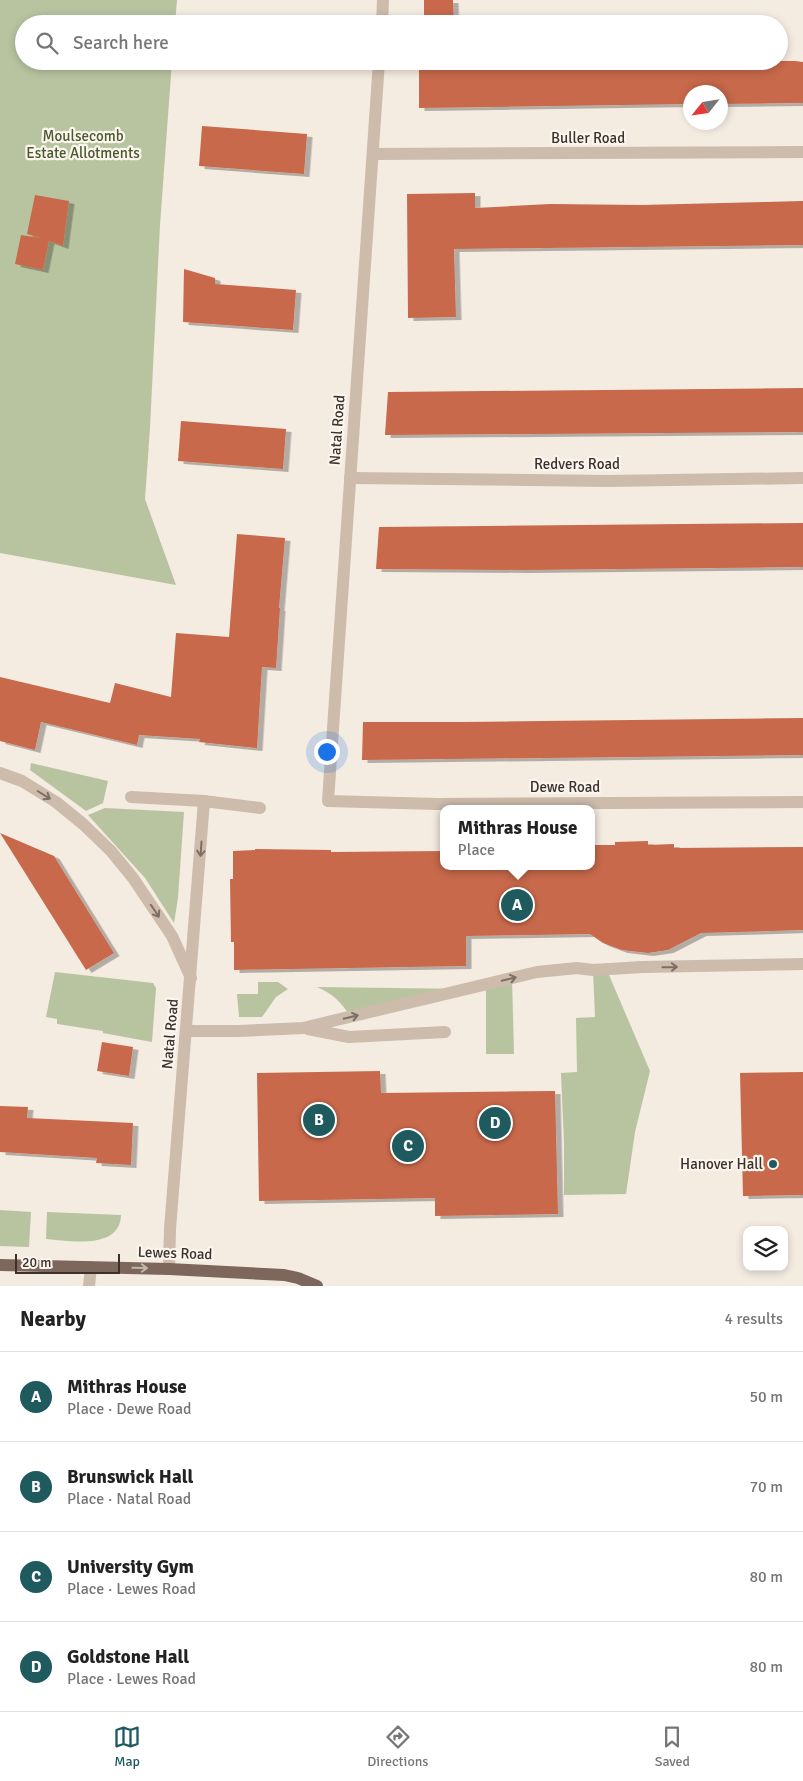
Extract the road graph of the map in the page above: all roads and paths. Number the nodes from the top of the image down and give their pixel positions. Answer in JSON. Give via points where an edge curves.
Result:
{"nodes":[{"id":1,"x":383,"y":0,"type":"edge"},
{"id":2,"x":382,"y":15,"type":"edge"},
{"id":3,"x":378,"y":70,"type":"edge"},
{"id":4,"x":803,"y":152,"type":"edge"},
{"id":5,"x":373,"y":154,"type":"junction"},
{"id":6,"x":350,"y":478,"type":"junction"},
{"id":7,"x":803,"y":478,"type":"edge"},
{"id":8,"x":0,"y":773,"type":"edge"},
{"id":9,"x":131,"y":797,"type":"dead end"},
{"id":10,"x":204,"y":801,"type":"junction"},
{"id":11,"x":328,"y":801,"type":"joint"},
{"id":12,"x":803,"y":802,"type":"edge"},
{"id":13,"x":260,"y":808,"type":"dead end"},
{"id":14,"x":803,"y":964,"type":"edge"},
{"id":15,"x":191,"y":979,"type":"junction"},
{"id":16,"x":303,"y":1028,"type":"junction"},
{"id":17,"x":187,"y":1031,"type":"junction"},
{"id":18,"x":445,"y":1032,"type":"dead end"},
{"id":19,"x":0,"y":1265,"type":"edge"},
{"id":20,"x":91,"y":1267,"type":"junction"},
{"id":21,"x":169,"y":1269,"type":"junction"},
{"id":22,"x":89,"y":1286,"type":"edge"},
{"id":23,"x":317,"y":1286,"type":"edge"}],
"edges":[{"from":1,"to":2,"type":"street"},
{"from":3,"to":5,"type":"street","name":"Natal Road"},
{"from":4,"to":5,"type":"street","name":"Buller Road"},
{"from":5,"to":6,"type":"street","name":"Natal Road"},
{"from":6,"to":7,"type":"street","name":"Redvers Road","via":[[608,481]]},
{"from":6,"to":11,"type":"street","name":"Natal Road"},
{"from":8,"to":15,"type":"street","one_way":true,"via":[[22,781],[56,802],[111,851],[172,936]]},
{"from":9,"to":10,"type":"street"},
{"from":10,"to":13,"type":"street"},
{"from":10,"to":15,"type":"street","name":"Natal Road","one_way":true},
{"from":11,"to":12,"type":"street","name":"Dewe Road","via":[[437,804]]},
{"from":16,"to":14,"type":"street","one_way":true,"via":[[538,972],[577,968]]},
{"from":15,"to":17,"type":"street","name":"Natal Road"},
{"from":16,"to":17,"type":"street"},
{"from":16,"to":18,"type":"street","via":[[349,1037]]},
{"from":17,"to":21,"type":"street","name":"Natal Road"},
{"from":19,"to":20,"type":"main road","name":"Lewes Road"},
{"from":20,"to":21,"type":"main road","name":"Lewes Road","one_way":true},
{"from":20,"to":22,"type":"street"},
{"from":21,"to":23,"type":"main road","name":"Lewes Road","via":[[284,1275]]}]}
